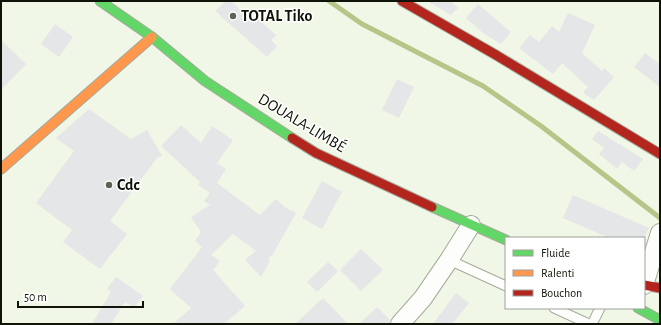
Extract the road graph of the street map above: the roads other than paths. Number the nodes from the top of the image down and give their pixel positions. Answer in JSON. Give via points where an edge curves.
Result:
{"nodes":[{"id":1,"x":100,"y":1,"type":"edge"},
{"id":2,"x":402,"y":1,"type":"edge"},
{"id":3,"x":152,"y":37,"type":"junction"},
{"id":4,"x":660,"y":154,"type":"edge"},
{"id":5,"x":1,"y":170,"type":"edge"},
{"id":6,"x":471,"y":225,"type":"junction"},
{"id":7,"x":660,"y":233,"type":"edge"},
{"id":8,"x":505,"y":240,"type":"edge"},
{"id":9,"x":450,"y":260,"type":"junction"},
{"id":10,"x":645,"y":282,"type":"edge"},
{"id":11,"x":645,"y":285,"type":"edge"},
{"id":12,"x":505,"y":286,"type":"edge"},
{"id":13,"x":660,"y":288,"type":"edge"},
{"id":14,"x":556,"y":309,"type":"edge"},
{"id":15,"x":600,"y":309,"type":"edge"},
{"id":16,"x":640,"y":309,"type":"edge"},
{"id":17,"x":660,"y":320,"type":"edge"},
{"id":18,"x":400,"y":324,"type":"edge"},
{"id":19,"x":589,"y":324,"type":"edge"},
{"id":20,"x":592,"y":324,"type":"edge"}],
"edges":[{"from":1,"to":3,"type":"main road","name":"DOUALA-LIMBÉ"},
{"from":2,"to":4,"type":"main road"},
{"from":3,"to":5,"type":"main road"},
{"from":3,"to":6,"type":"main road","name":"DOUALA-LIMBÉ","via":[[205,81],[316,153]]},
{"from":6,"to":8,"type":"main road","name":"DOUALA-LIMBÉ"},
{"from":6,"to":9,"type":"street"},
{"from":7,"to":10,"type":"street"},
{"from":9,"to":12,"type":"lane"},
{"from":9,"to":18,"type":"street","via":[[423,298]]},
{"from":11,"to":13,"type":"main road"},
{"from":14,"to":19,"type":"lane"},
{"from":15,"to":20,"type":"lane"},
{"from":16,"to":17,"type":"main road"}]}
